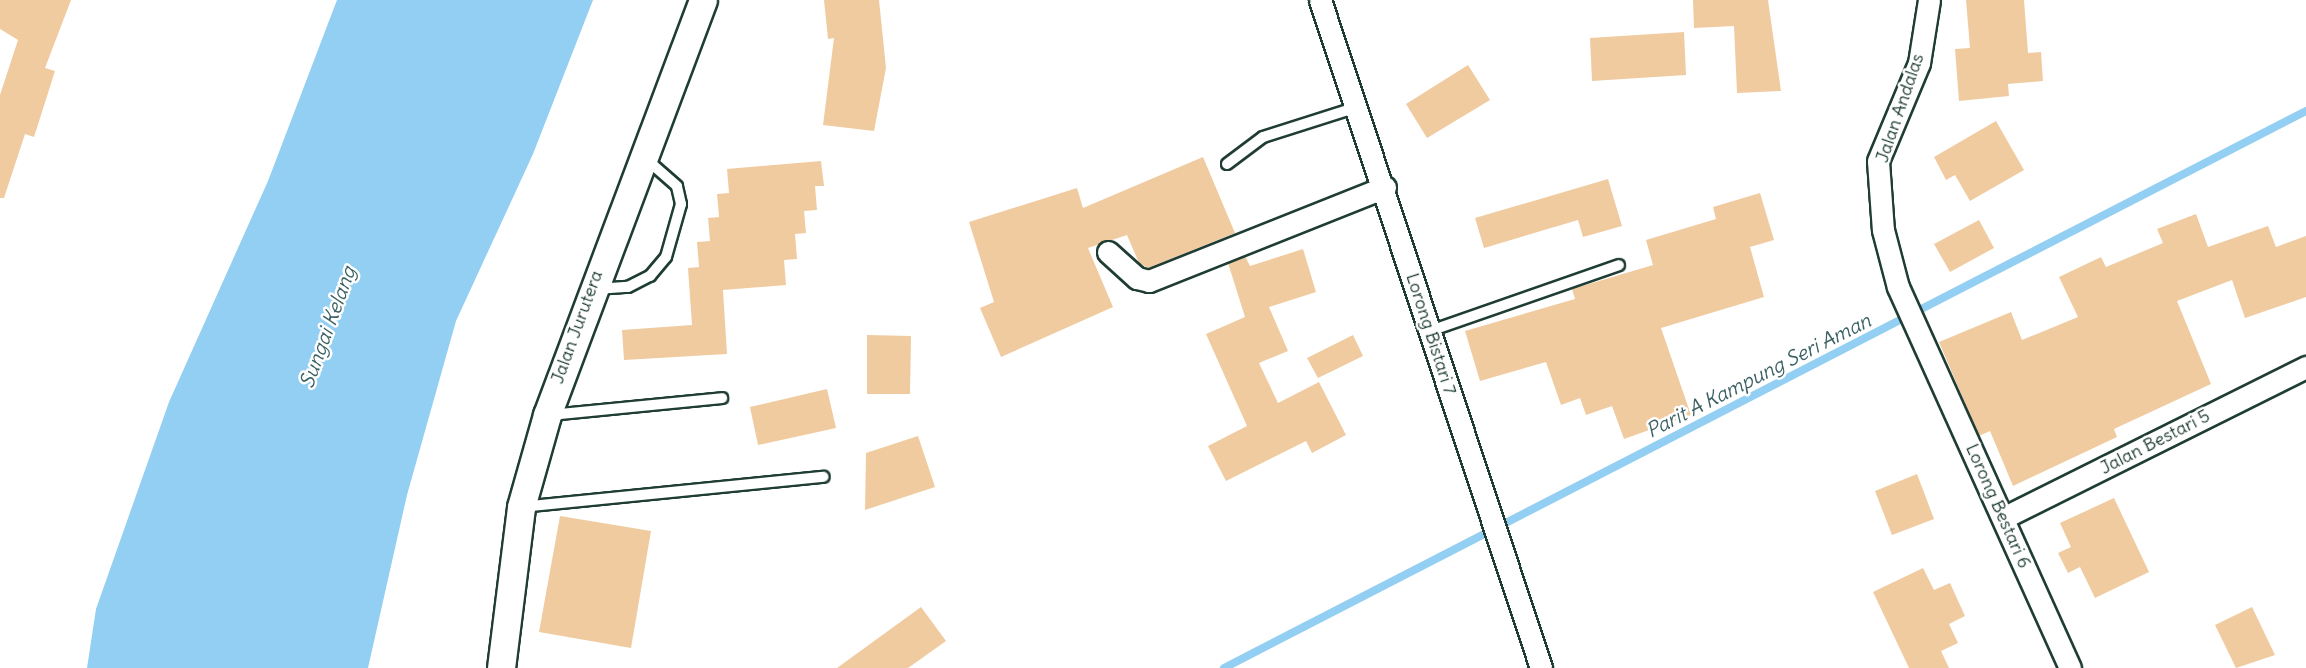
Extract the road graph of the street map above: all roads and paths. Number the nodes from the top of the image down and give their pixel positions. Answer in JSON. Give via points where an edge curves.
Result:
{"nodes":[{"id":1,"x":703,"y":0,"type":"edge"},
{"id":2,"x":1320,"y":0,"type":"edge"},
{"id":3,"x":1929,"y":0,"type":"edge"},
{"id":4,"x":1357,"y":106,"type":"junction"},
{"id":5,"x":642,"y":155,"type":"junction"},
{"id":6,"x":1227,"y":164,"type":"dead end"},
{"id":7,"x":1385,"y":187,"type":"junction"},
{"id":8,"x":1108,"y":252,"type":"dead end"},
{"id":9,"x":1619,"y":265,"type":"dead end"},
{"id":10,"x":590,"y":289,"type":"junction"},
{"id":11,"x":1430,"y":331,"type":"junction"},
{"id":12,"x":1924,"y":345,"type":"joint"},
{"id":13,"x":2306,"y":367,"type":"edge"},
{"id":14,"x":722,"y":398,"type":"dead end"},
{"id":15,"x":547,"y":415,"type":"junction"},
{"id":16,"x":825,"y":477,"type":"dead end"},
{"id":17,"x":521,"y":507,"type":"junction"},
{"id":18,"x":2003,"y":518,"type":"junction"},
{"id":19,"x":501,"y":668,"type":"edge"},
{"id":20,"x":1541,"y":668,"type":"edge"},
{"id":21,"x":2070,"y":668,"type":"edge"}],
"edges":[{"from":1,"to":5,"type":"street","name":"Jalan Jurutera"},
{"from":2,"to":4,"type":"street","name":"Lorong Bistari 7"},
{"from":3,"to":12,"type":"street","name":"Jalan Andalas","via":[[1919,63],[1878,161],[1883,230],[1898,287]]},
{"from":4,"to":6,"type":"lane","via":[[1263,137]]},
{"from":4,"to":7,"type":"street","name":"Lorong Bistari 7"},
{"from":5,"to":10,"type":"street","name":"Jalan Jurutera"},
{"from":5,"to":10,"type":"lane","via":[[677,186],[681,204],[666,257],[650,276],[628,287]]},
{"from":7,"to":8,"type":"street","via":[[1149,281]]},
{"from":7,"to":11,"type":"street","name":"Lorong Bistari 7"},
{"from":9,"to":11,"type":"lane"},
{"from":10,"to":15,"type":"street","name":"Jalan Jurutera"},
{"from":11,"to":20,"type":"street","name":"Lorong Bistari 7"},
{"from":12,"to":18,"type":"street","name":"Lorong Bestari 6"},
{"from":13,"to":18,"type":"street","name":"Jalan Bestari 5"},
{"from":14,"to":15,"type":"lane"},
{"from":15,"to":17,"type":"street","name":"Jalan Jurutera"},
{"from":16,"to":17,"type":"lane"},
{"from":17,"to":19,"type":"street","name":"Jalan Jurutera"},
{"from":18,"to":21,"type":"street","name":"Lorong Bestari 6"}]}
